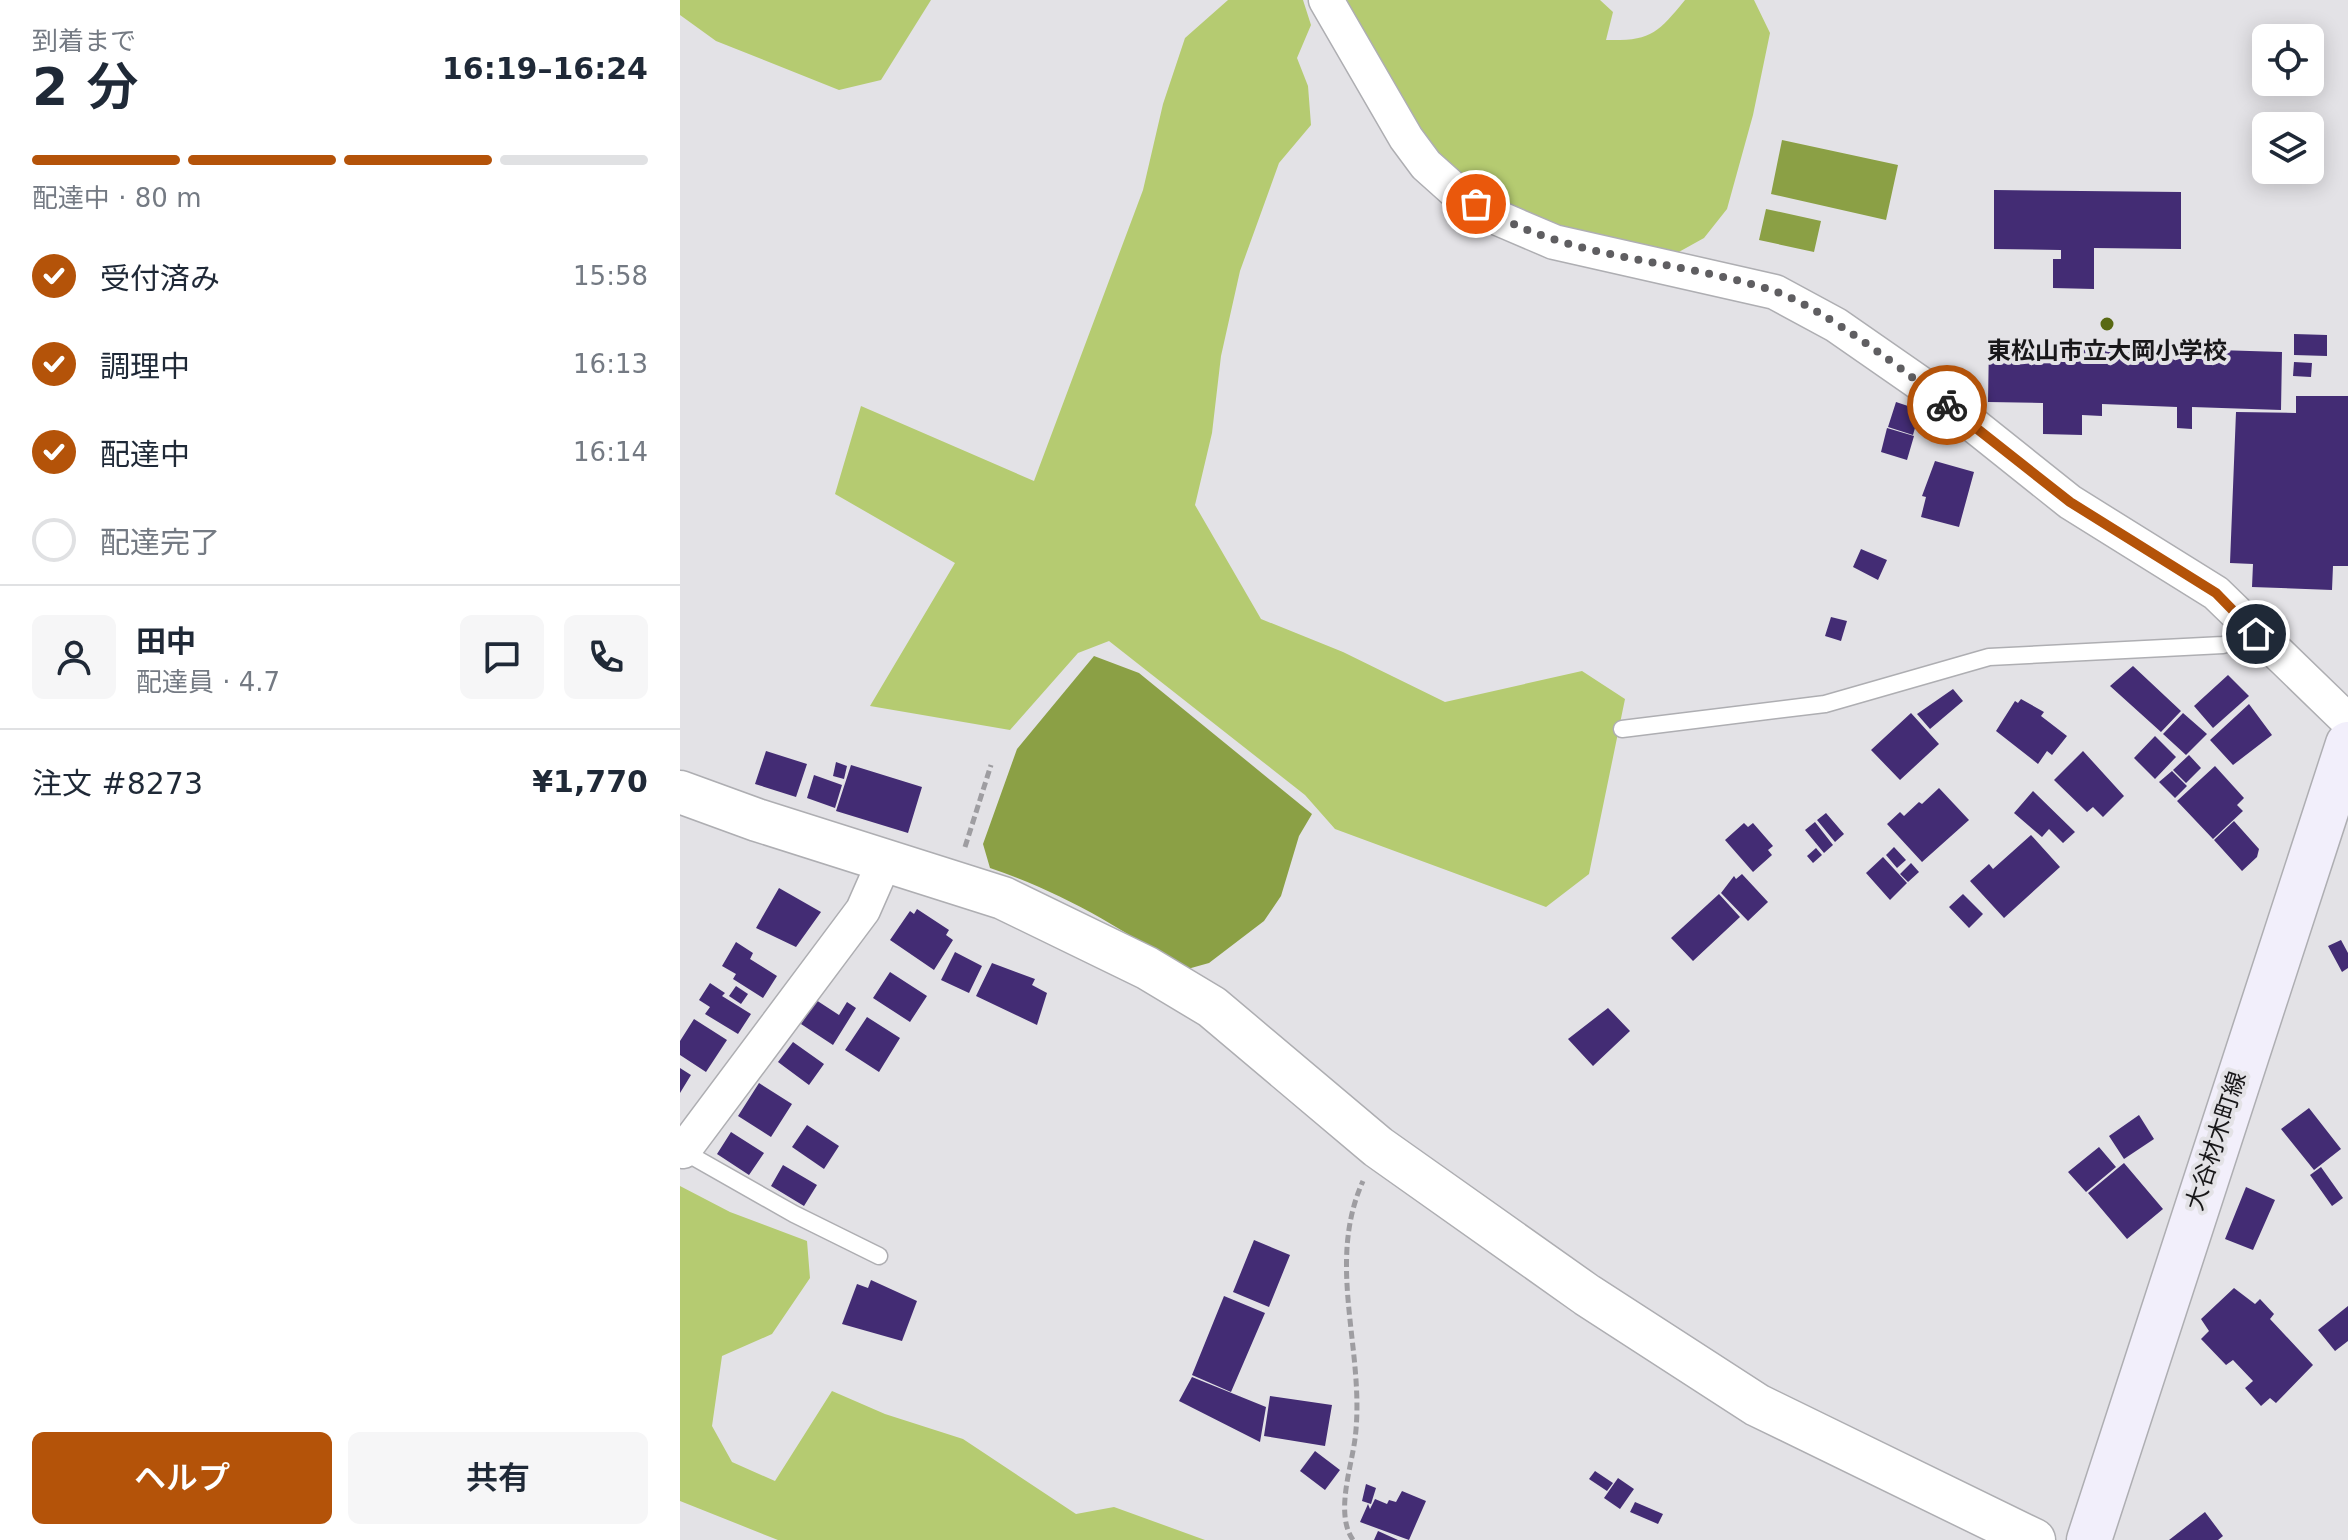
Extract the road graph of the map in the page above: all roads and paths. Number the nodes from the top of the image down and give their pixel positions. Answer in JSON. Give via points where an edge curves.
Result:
{"nodes":[{"id":1,"x":1326,"y":0,"type":"edge"},
{"id":2,"x":2256,"y":634,"type":"junction"},
{"id":3,"x":2348,"y":721,"type":"edge"},
{"id":4,"x":1622,"y":729,"type":"dead end"},
{"id":5,"x":2348,"y":744,"type":"edge"},
{"id":6,"x":991,"y":765,"type":"dead end"},
{"id":7,"x":680,"y":792,"type":"edge"},
{"id":8,"x":885,"y":860,"type":"junction"},
{"id":9,"x":954,"y":883,"type":"junction"},
{"id":10,"x":1378,"y":1147,"type":"junction"},
{"id":11,"x":683,"y":1151,"type":"joint"},
{"id":12,"x":879,"y":1256,"type":"dead end"},
{"id":13,"x":1353,"y":1540,"type":"edge"},
{"id":14,"x":2034,"y":1540,"type":"edge"},
{"id":15,"x":2089,"y":1540,"type":"edge"}],
"edges":[{"from":1,"to":2,"type":"street","via":[[1406,138],[1454,190],[1498,218],[1554,242],[1775,292],[1836,325],[1931,391],[2070,502],[2216,593]]},
{"from":2,"to":3,"type":"street"},
{"from":2,"to":4,"type":"lane","via":[[2223,645],[1989,657],[1825,704]]},
{"from":5,"to":15,"type":"main road","name":"大谷材木町線"},
{"from":6,"to":9,"type":"path"},
{"from":7,"to":8,"type":"street"},
{"from":8,"to":9,"type":"street"},
{"from":8,"to":11,"type":"street","via":[[863,910]]},
{"from":9,"to":10,"type":"street","via":[[1075,930],[1212,1007]]},
{"from":10,"to":13,"type":"path","via":[[1352,1204],[1346,1235],[1358,1421],[1344,1523]]},
{"from":10,"to":14,"type":"street","via":[[1587,1295],[1757,1405]]},
{"from":11,"to":12,"type":"lane"}]}
